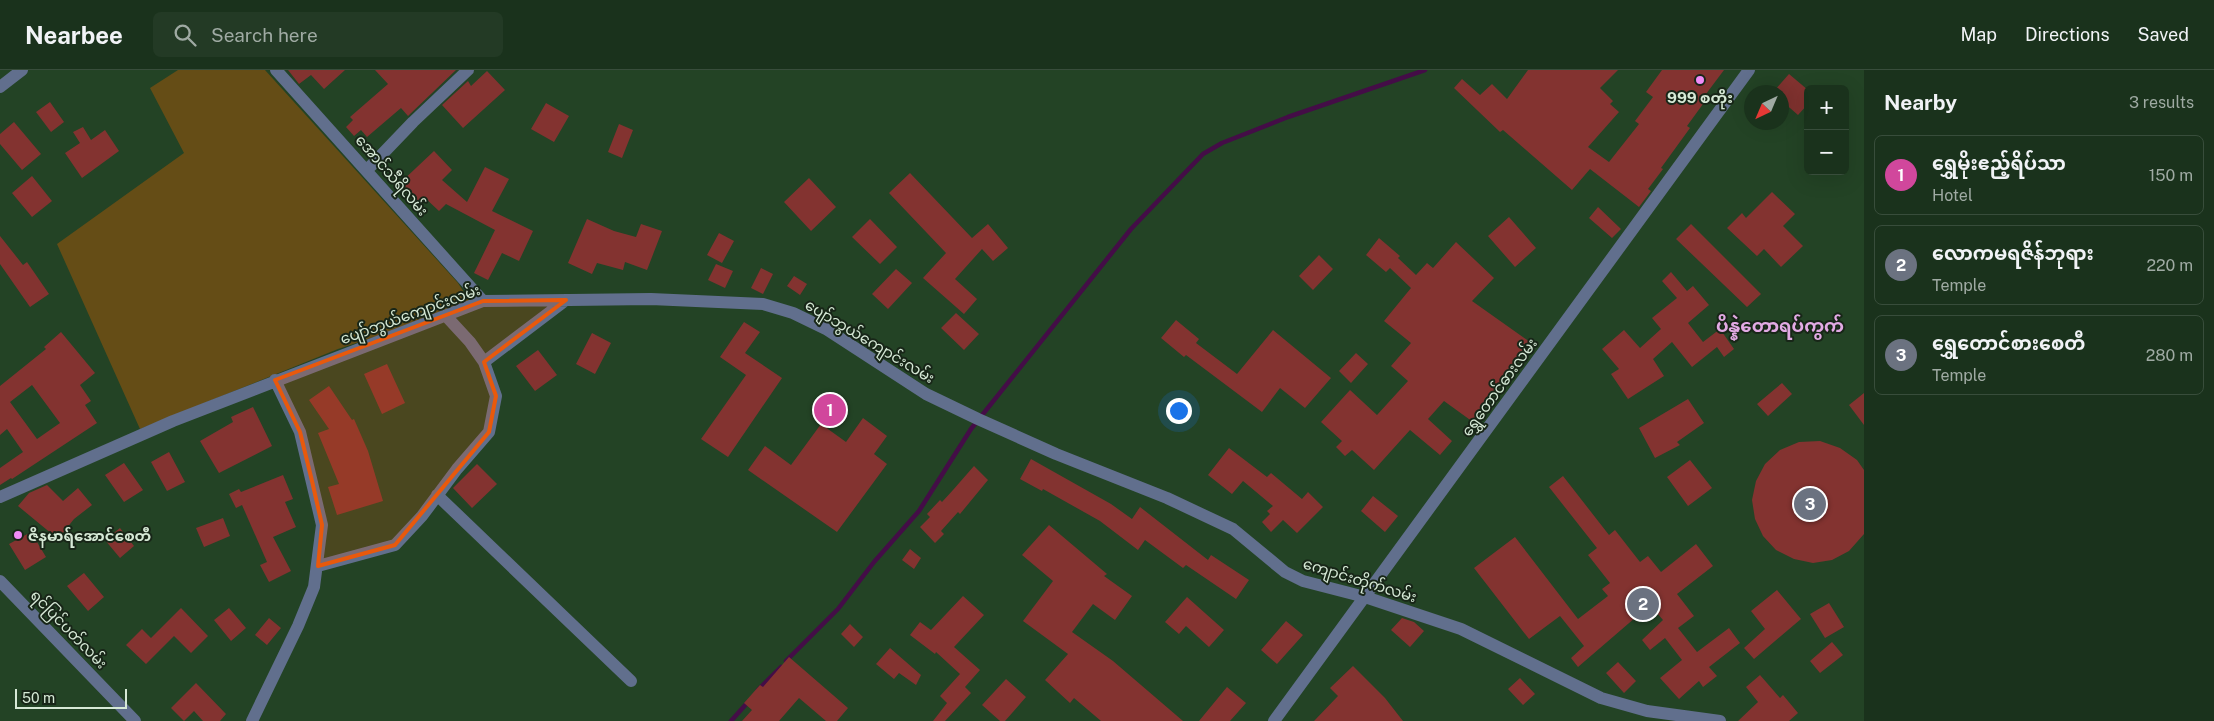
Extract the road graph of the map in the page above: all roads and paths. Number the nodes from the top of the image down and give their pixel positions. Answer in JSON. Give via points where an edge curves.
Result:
{"nodes":[{"id":1,"x":22,"y":70,"type":"edge"},
{"id":2,"x":276,"y":70,"type":"edge"},
{"id":3,"x":468,"y":70,"type":"edge"},
{"id":4,"x":1749,"y":70,"type":"edge"},
{"id":5,"x":0,"y":87,"type":"edge"},
{"id":6,"x":367,"y":170,"type":"junction"},
{"id":7,"x":566,"y":300,"type":"junction"},
{"id":8,"x":483,"y":302,"type":"junction"},
{"id":9,"x":446,"y":316,"type":"junction"},
{"id":10,"x":484,"y":362,"type":"junction"},
{"id":11,"x":276,"y":380,"type":"junction"},
{"id":12,"x":978,"y":419,"type":"joint"},
{"id":13,"x":437,"y":495,"type":"junction"},
{"id":14,"x":0,"y":497,"type":"edge"},
{"id":15,"x":318,"y":566,"type":"junction"},
{"id":16,"x":0,"y":581,"type":"edge"},
{"id":17,"x":1365,"y":597,"type":"junction"},
{"id":18,"x":631,"y":681,"type":"dead end"},
{"id":19,"x":135,"y":721,"type":"edge"},
{"id":20,"x":252,"y":721,"type":"edge"},
{"id":21,"x":1274,"y":721,"type":"edge"},
{"id":22,"x":1720,"y":721,"type":"edge"}],
"edges":[{"from":1,"to":5,"type":"street"},
{"from":2,"to":6,"type":"street","name":"အောင်သီရိလမ်း"},
{"from":3,"to":6,"type":"street"},
{"from":4,"to":17,"type":"street","name":"ရွှေတောင်ဓားလမ်း"},
{"from":6,"to":8,"type":"street","name":"အောင်သီရိလမ်း"},
{"from":7,"to":8,"type":"street","name":"ပျော်ဘွယ်ကျောင်းလမ်း"},
{"from":7,"to":10,"type":"street"},
{"from":7,"to":12,"type":"street","name":"ပျော်ဘွယ်ကျောင်းလမ်း","via":[[763,304],[793,313],[855,347],[926,394]]},
{"from":8,"to":9,"type":"street","name":"ပျော်ဘွယ်ကျောင်းလမ်း"},
{"from":9,"to":10,"type":"street"},
{"from":9,"to":11,"type":"street","name":"ပျော်ဘွယ်ကျောင်းလမ်း"},
{"from":10,"to":13,"type":"street","via":[[496,396],[489,432]]},
{"from":11,"to":14,"type":"street","name":"ပျော်ဘွယ်ကျောင်းလမ်း"},
{"from":11,"to":15,"type":"street","via":[[300,432],[322,525]]},
{"from":12,"to":17,"type":"street","name":"ကျောင်းတိုက်လမ်း","via":[[1233,529],[1285,572],[1303,581]]},
{"from":13,"to":15,"type":"street","via":[[395,545]]},
{"from":13,"to":18,"type":"street"},
{"from":15,"to":20,"type":"street","via":[[314,587],[298,626]]},
{"from":16,"to":19,"type":"street","name":"ရင်ပြင်ပတ်လမ်း"},
{"from":17,"to":21,"type":"street","name":"ရွှေတောင်ဓားလမ်း"},
{"from":17,"to":22,"type":"street","name":"ကျောင်းတိုက်လမ်း","via":[[1461,629],[1601,698],[1647,711]]}]}
